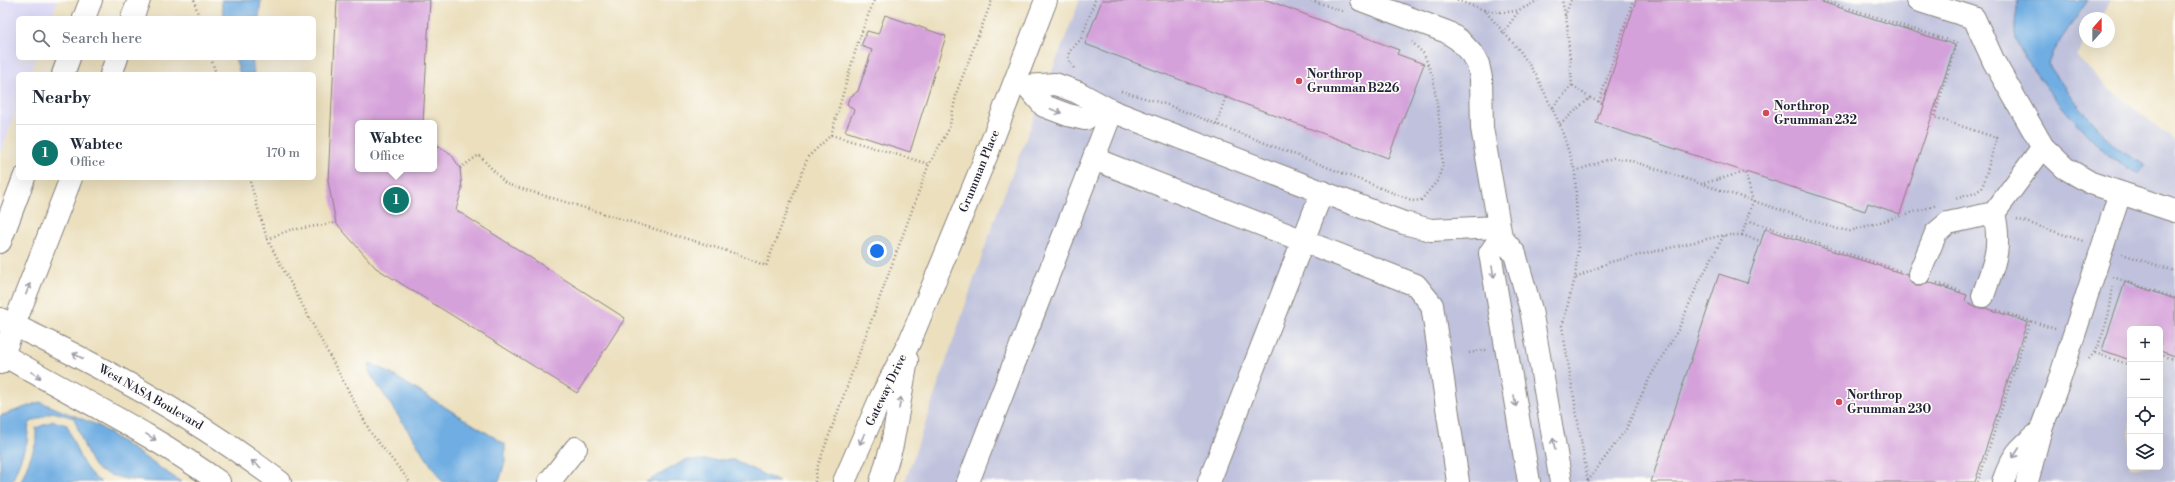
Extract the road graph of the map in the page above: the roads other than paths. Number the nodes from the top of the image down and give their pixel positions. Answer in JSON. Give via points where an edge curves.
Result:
{"nodes":[{"id":1,"x":91,"y":0,"type":"edge"},
{"id":2,"x":139,"y":0,"type":"edge"},
{"id":3,"x":1046,"y":0,"type":"edge"},
{"id":4,"x":1917,"y":0,"type":"edge"},
{"id":5,"x":1353,"y":6,"type":"edge"},
{"id":6,"x":1977,"y":9,"type":"edge"},
{"id":7,"x":85,"y":16,"type":"edge"},
{"id":8,"x":133,"y":16,"type":"edge"},
{"id":9,"x":68,"y":60,"type":"edge"},
{"id":10,"x":116,"y":60,"type":"edge"},
{"id":11,"x":64,"y":72,"type":"edge"},
{"id":12,"x":112,"y":72,"type":"edge"},
{"id":13,"x":1021,"y":84,"type":"junction"},
{"id":14,"x":1107,"y":109,"type":"junction"},
{"id":15,"x":2043,"y":148,"type":"junction"},
{"id":16,"x":1094,"y":159,"type":"junction"},
{"id":17,"x":23,"y":180,"type":"edge"},
{"id":18,"x":70,"y":180,"type":"edge"},
{"id":19,"x":1322,"y":192,"type":"junction"},
{"id":20,"x":2120,"y":193,"type":"junction"},
{"id":21,"x":2175,"y":211,"type":"edge"},
{"id":22,"x":1994,"y":213,"type":"junction"},
{"id":23,"x":1500,"y":232,"type":"junction"},
{"id":24,"x":1302,"y":241,"type":"junction"},
{"id":25,"x":0,"y":242,"type":"edge"},
{"id":26,"x":1919,"y":274,"type":"dead end"},
{"id":27,"x":1983,"y":296,"type":"dead end"},
{"id":28,"x":7,"y":322,"type":"edge"},
{"id":29,"x":910,"y":341,"type":"junction"},
{"id":30,"x":1,"y":357,"type":"edge"},
{"id":31,"x":2040,"y":432,"type":"junction"},
{"id":32,"x":576,"y":448,"type":"dead end"},
{"id":33,"x":219,"y":482,"type":"edge"},
{"id":34,"x":280,"y":482,"type":"edge"},
{"id":35,"x":549,"y":482,"type":"edge"},
{"id":36,"x":844,"y":482,"type":"edge"},
{"id":37,"x":881,"y":482,"type":"edge"},
{"id":38,"x":968,"y":482,"type":"edge"},
{"id":39,"x":1209,"y":482,"type":"edge"},
{"id":40,"x":1458,"y":482,"type":"edge"},
{"id":41,"x":1529,"y":482,"type":"edge"},
{"id":42,"x":1561,"y":482,"type":"edge"},
{"id":43,"x":2003,"y":482,"type":"edge"},
{"id":44,"x":2027,"y":482,"type":"edge"}],
"edges":[{"from":1,"to":7,"type":"main road"},
{"from":2,"to":8,"type":"main road"},
{"from":3,"to":13,"type":"main road","name":"Grumman Place"},
{"from":4,"to":6,"type":"main road"},
{"from":5,"to":23,"type":"main road","via":[[1446,32],[1459,40],[1471,53],[1478,64],[1481,78],[1482,128]]},
{"from":6,"to":15,"type":"main road","via":[[1994,62]]},
{"from":9,"to":11,"type":"main road"},
{"from":10,"to":12,"type":"main road"},
{"from":13,"to":14,"type":"main road","via":[[1054,84],[1077,92]]},
{"from":13,"to":29,"type":"main road","name":"Grumman Place"},
{"from":14,"to":16,"type":"main road"},
{"from":14,"to":19,"type":"main road"},
{"from":15,"to":20,"type":"main road","via":[[2065,168],[2092,183]]},
{"from":15,"to":22,"type":"main road"},
{"from":16,"to":24,"type":"main road"},
{"from":16,"to":38,"type":"main road"},
{"from":17,"to":25,"type":"main road"},
{"from":28,"to":18,"type":"main road","one_way":true},
{"from":19,"to":23,"type":"main road","via":[[1404,223],[1431,230]]},
{"from":19,"to":24,"type":"main road"},
{"from":20,"to":21,"type":"main road"},
{"from":20,"to":31,"type":"main road"},
{"from":22,"to":26,"type":"main road","via":[[1948,223],[1936,233]]},
{"from":22,"to":27,"type":"main road","via":[[1998,238],[1997,253]]},
{"from":23,"to":41,"type":"main road","one_way":true,"via":[[1490,253]]},
{"from":42,"to":23,"type":"main road","one_way":true,"via":[[1531,310],[1516,254]]},
{"from":24,"to":39,"type":"main road"},
{"from":24,"to":40,"type":"main road","via":[[1416,285],[1432,305]]},
{"from":28,"to":30,"type":"main road"},
{"from":34,"to":28,"type":"main road","name":"West NASA Boulevard","one_way":true,"via":[[173,408],[107,371]]},
{"from":29,"to":36,"type":"main road","name":"Gateway Drive","one_way":true,"via":[[881,397]]},
{"from":37,"to":29,"type":"main road","name":"Gateway Drive","one_way":true,"via":[[892,445]]},
{"from":30,"to":33,"type":"main road","one_way":true,"via":[[142,432]]},
{"from":31,"to":43,"type":"main road","one_way":true,"via":[[2020,448],[2010,463]]},
{"from":31,"to":44,"type":"main road"},
{"from":32,"to":35,"type":"main road"}]}
